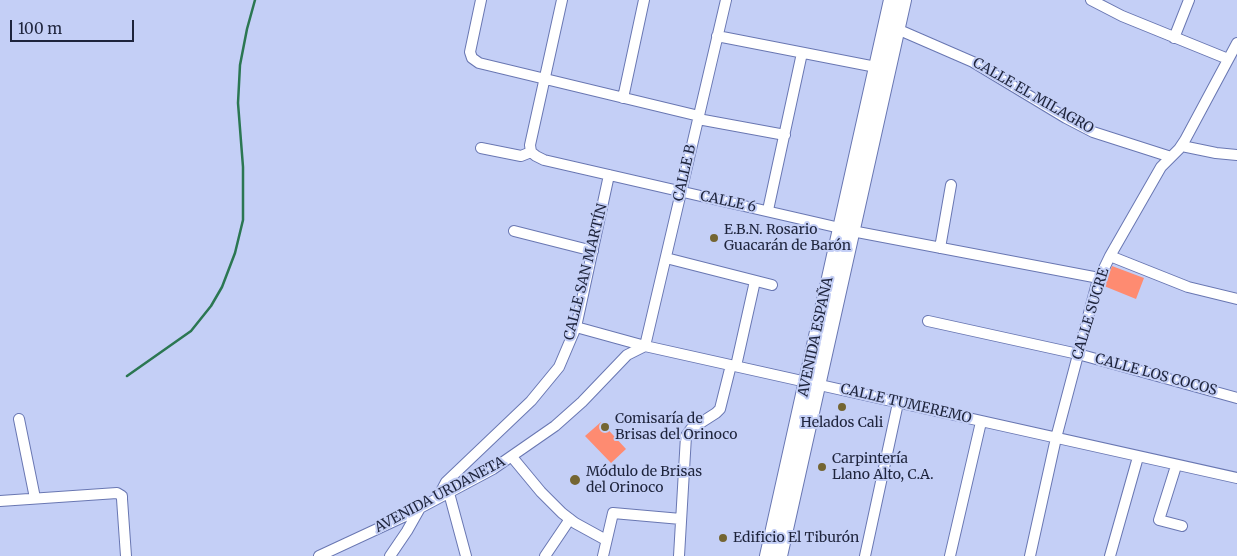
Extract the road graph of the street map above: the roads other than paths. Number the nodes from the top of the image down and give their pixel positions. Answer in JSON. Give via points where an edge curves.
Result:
{"nodes":[{"id":1,"x":481,"y":0,"type":"edge"},
{"id":2,"x":562,"y":0,"type":"edge"},
{"id":3,"x":644,"y":0,"type":"edge"},
{"id":4,"x":726,"y":0,"type":"edge"},
{"id":5,"x":891,"y":0,"type":"edge"},
{"id":6,"x":904,"y":0,"type":"edge"},
{"id":7,"x":1091,"y":0,"type":"edge"},
{"id":8,"x":1189,"y":0,"type":"edge"},
{"id":9,"x":897,"y":29,"type":"junction"},
{"id":10,"x":717,"y":36,"type":"junction"},
{"id":11,"x":1174,"y":38,"type":"junction"},
{"id":12,"x":1237,"y":43,"type":"edge"},
{"id":13,"x":802,"y":53,"type":"junction"},
{"id":14,"x":1228,"y":60,"type":"junction"},
{"id":15,"x":882,"y":68,"type":"junction"},
{"id":16,"x":544,"y":79,"type":"junction"},
{"id":17,"x":623,"y":98,"type":"junction"},
{"id":18,"x":698,"y":117,"type":"junction"},
{"id":19,"x":785,"y":135,"type":"junction"},
{"id":20,"x":1182,"y":146,"type":"junction"},
{"id":21,"x":480,"y":148,"type":"dead end"},
{"id":22,"x":531,"y":152,"type":"junction"},
{"id":23,"x":1237,"y":156,"type":"edge"},
{"id":24,"x":1171,"y":158,"type":"junction"},
{"id":25,"x":609,"y":175,"type":"junction"},
{"id":26,"x":951,"y":185,"type":"dead end"},
{"id":27,"x":681,"y":191,"type":"junction"},
{"id":28,"x":768,"y":210,"type":"junction"},
{"id":29,"x":846,"y":230,"type":"junction"},
{"id":30,"x":514,"y":231,"type":"dead end"},
{"id":31,"x":940,"y":248,"type":"junction"},
{"id":32,"x":593,"y":250,"type":"junction"},
{"id":33,"x":1110,"y":256,"type":"junction"},
{"id":34,"x":666,"y":258,"type":"junction"},
{"id":35,"x":1099,"y":278,"type":"junction"},
{"id":36,"x":755,"y":281,"type":"junction"},
{"id":37,"x":772,"y":285,"type":"dead end"},
{"id":38,"x":1237,"y":299,"type":"edge"},
{"id":39,"x":928,"y":321,"type":"dead end"},
{"id":40,"x":576,"y":327,"type":"junction"},
{"id":41,"x":644,"y":346,"type":"junction"},
{"id":42,"x":1078,"y":354,"type":"junction"},
{"id":43,"x":734,"y":366,"type":"junction"},
{"id":44,"x":812,"y":383,"type":"junction"},
{"id":45,"x":1237,"y":398,"type":"edge"},
{"id":46,"x":898,"y":403,"type":"junction"},
{"id":47,"x":19,"y":419,"type":"dead end"},
{"id":48,"x":981,"y":422,"type":"junction"},
{"id":49,"x":1056,"y":438,"type":"junction"},
{"id":50,"x":512,"y":457,"type":"junction"},
{"id":51,"x":1138,"y":457,"type":"junction"},
{"id":52,"x":1176,"y":466,"type":"junction"},
{"id":53,"x":1237,"y":478,"type":"edge"},
{"id":54,"x":449,"y":493,"type":"junction"},
{"id":55,"x":35,"y":498,"type":"junction"},
{"id":56,"x":437,"y":499,"type":"junction"},
{"id":57,"x":0,"y":501,"type":"edge"},
{"id":58,"x":420,"y":508,"type":"junction"},
{"id":59,"x":570,"y":519,"type":"junction"},
{"id":60,"x":681,"y":519,"type":"junction"},
{"id":61,"x":1182,"y":526,"type":"dead end"},
{"id":62,"x":606,"y":540,"type":"junction"},
{"id":63,"x":126,"y":556,"type":"edge"},
{"id":64,"x":319,"y":556,"type":"edge"},
{"id":65,"x":390,"y":556,"type":"edge"},
{"id":66,"x":466,"y":556,"type":"edge"},
{"id":67,"x":545,"y":556,"type":"edge"},
{"id":68,"x":602,"y":556,"type":"edge"},
{"id":69,"x":679,"y":556,"type":"edge"},
{"id":70,"x":767,"y":556,"type":"edge"},
{"id":71,"x":780,"y":556,"type":"edge"},
{"id":72,"x":865,"y":556,"type":"edge"},
{"id":73,"x":950,"y":556,"type":"edge"},
{"id":74,"x":1030,"y":556,"type":"edge"},
{"id":75,"x":1110,"y":556,"type":"edge"}],
"edges":[{"from":1,"to":16,"type":"street","via":[[470,49],[472,58],[483,65]]},
{"from":2,"to":16,"type":"street"},
{"from":3,"to":17,"type":"street"},
{"from":4,"to":10,"type":"street","name":"CALLE B"},
{"from":5,"to":15,"type":"main road","name":"AVENIDA ESPAÑA"},
{"from":6,"to":9,"type":"main road","name":"AVENIDA ESPAÑA"},
{"from":7,"to":11,"type":"street"},
{"from":8,"to":11,"type":"street"},
{"from":9,"to":15,"type":"main road","name":"AVENIDA ESPAÑA"},
{"from":9,"to":24,"type":"street","name":"CALLE EL MILAGRO","via":[[973,62],[1093,132]]},
{"from":10,"to":13,"type":"street"},
{"from":10,"to":18,"type":"street","name":"CALLE B"},
{"from":11,"to":14,"type":"street"},
{"from":12,"to":14,"type":"street","name":"CALLE SUCRE"},
{"from":13,"to":15,"type":"street"},
{"from":13,"to":19,"type":"street"},
{"from":14,"to":20,"type":"street","name":"CALLE SUCRE"},
{"from":15,"to":29,"type":"main road","name":"AVENIDA ESPAÑA"},
{"from":16,"to":17,"type":"street"},
{"from":16,"to":22,"type":"street"},
{"from":17,"to":18,"type":"street"},
{"from":18,"to":19,"type":"street"},
{"from":18,"to":27,"type":"street","name":"CALLE B"},
{"from":19,"to":28,"type":"street"},
{"from":20,"to":23,"type":"street"},
{"from":20,"to":24,"type":"street","name":"CALLE SUCRE"},
{"from":21,"to":22,"type":"street","via":[[521,156]]},
{"from":22,"to":25,"type":"street","name":"CALLE 6","via":[[544,160]]},
{"from":24,"to":33,"type":"street","name":"CALLE SUCRE","via":[[1161,168]]},
{"from":25,"to":27,"type":"street","name":"CALLE 6"},
{"from":25,"to":32,"type":"street","name":"CALLE SAN MARTÍN"},
{"from":26,"to":31,"type":"street"},
{"from":27,"to":28,"type":"street","name":"CALLE 6"},
{"from":27,"to":34,"type":"street","name":"CALLE B"},
{"from":28,"to":29,"type":"street","name":"CALLE 6"},
{"from":29,"to":31,"type":"street","name":"CALLE 6"},
{"from":29,"to":44,"type":"main road","name":"AVENIDA ESPAÑA"},
{"from":30,"to":32,"type":"street"},
{"from":31,"to":35,"type":"street","name":"CALLE 6"},
{"from":32,"to":40,"type":"street","name":"CALLE SAN MARTÍN"},
{"from":33,"to":35,"type":"street","name":"CALLE SUCRE"},
{"from":33,"to":38,"type":"street","via":[[1188,287]]},
{"from":34,"to":36,"type":"street"},
{"from":34,"to":41,"type":"street","name":"CALLE B"},
{"from":35,"to":42,"type":"street","name":"CALLE SUCRE"},
{"from":36,"to":37,"type":"street"},
{"from":36,"to":43,"type":"street"},
{"from":39,"to":42,"type":"street","name":"CALLE LOS COCOS"},
{"from":40,"to":41,"type":"street","name":"CALLE TUMEREMO"},
{"from":40,"to":56,"type":"street","name":"CALLE SAN MARTÍN","via":[[559,367],[545,386],[446,482]]},
{"from":41,"to":43,"type":"street","name":"CALLE TUMEREMO"},
{"from":41,"to":50,"type":"street","name":"AVENIDA URDANETA","via":[[627,355],[562,420]]},
{"from":42,"to":45,"type":"street","name":"CALLE LOS COCOS"},
{"from":42,"to":49,"type":"street","name":"CALLE SUCRE"},
{"from":43,"to":44,"type":"street","name":"CALLE TUMEREMO"},
{"from":43,"to":60,"type":"street","via":[[718,411],[687,433]]},
{"from":44,"to":46,"type":"street","name":"CALLE TUMEREMO"},
{"from":44,"to":70,"type":"main road","name":"AVENIDA ESPAÑA"},
{"from":44,"to":71,"type":"main road","name":"AVENIDA ESPAÑA"},
{"from":46,"to":48,"type":"street","name":"CALLE TUMEREMO"},
{"from":46,"to":72,"type":"street"},
{"from":47,"to":55,"type":"street"},
{"from":48,"to":49,"type":"street","name":"CALLE TUMEREMO"},
{"from":48,"to":73,"type":"street"},
{"from":49,"to":51,"type":"street","name":"CALLE TUMEREMO"},
{"from":49,"to":74,"type":"street","name":"CALLE SUCRE"},
{"from":50,"to":54,"type":"street","name":"AVENIDA URDANETA"},
{"from":50,"to":59,"type":"street","via":[[541,492]]},
{"from":51,"to":52,"type":"street","name":"CALLE TUMEREMO"},
{"from":51,"to":75,"type":"street"},
{"from":52,"to":53,"type":"street","name":"CALLE TUMEREMO"},
{"from":52,"to":61,"type":"street","via":[[1159,520]]},
{"from":54,"to":56,"type":"street","name":"AVENIDA URDANETA"},
{"from":54,"to":66,"type":"street"},
{"from":55,"to":57,"type":"street"},
{"from":55,"to":63,"type":"street","via":[[120,494]]},
{"from":56,"to":58,"type":"street","name":"AVENIDA URDANETA"},
{"from":58,"to":64,"type":"street","name":"AVENIDA URDANETA"},
{"from":58,"to":65,"type":"street"},
{"from":59,"to":62,"type":"street"},
{"from":59,"to":67,"type":"street"},
{"from":60,"to":62,"type":"street","via":[[613,513]]},
{"from":60,"to":69,"type":"street"},
{"from":62,"to":68,"type":"street"}]}
